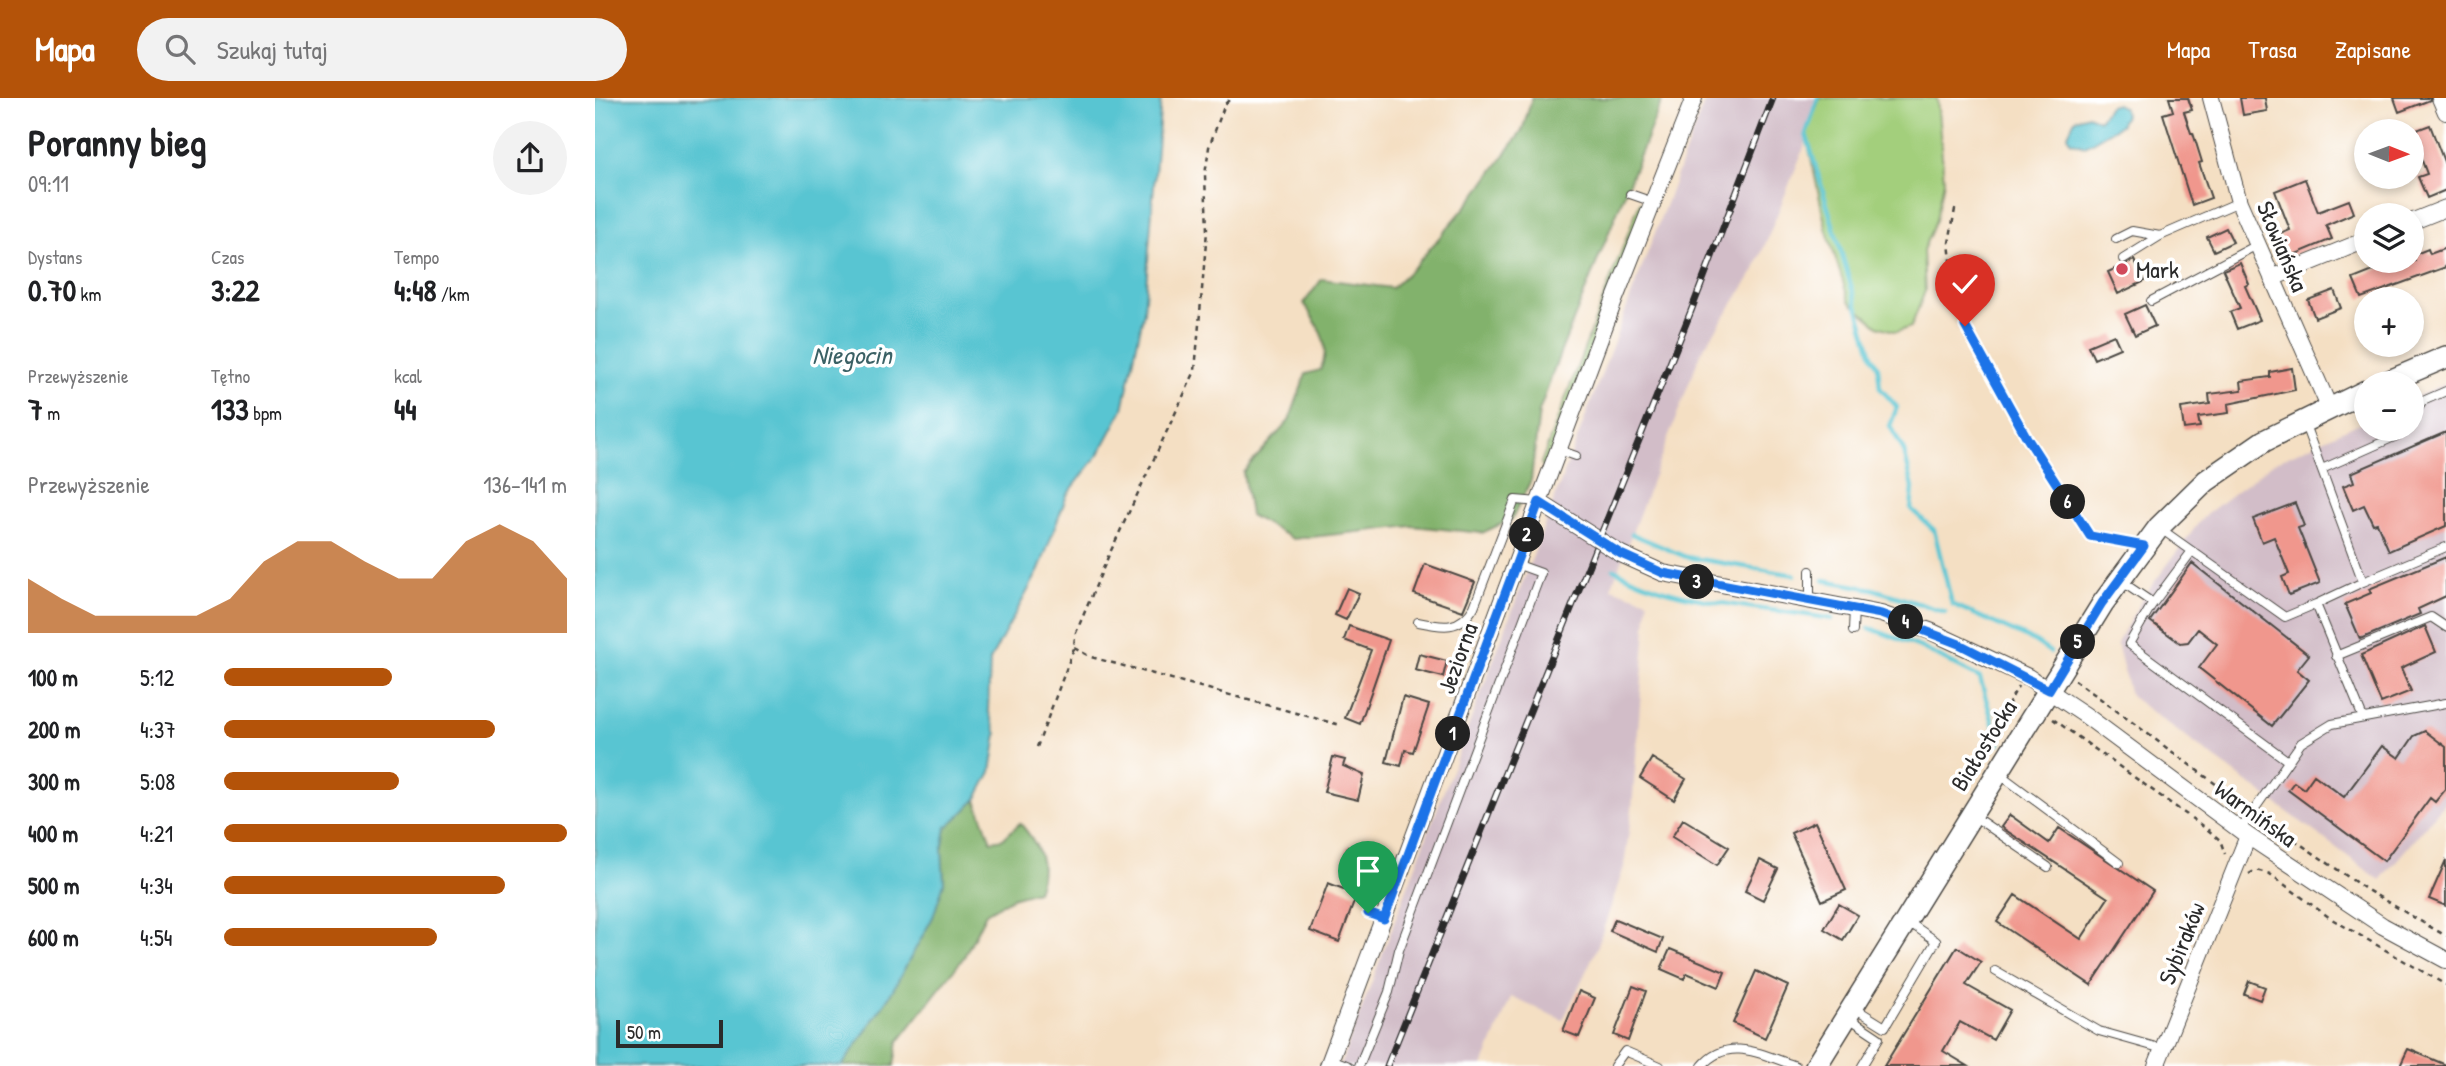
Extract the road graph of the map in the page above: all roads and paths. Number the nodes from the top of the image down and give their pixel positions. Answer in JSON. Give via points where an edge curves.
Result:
{"nodes":[{"id":1,"x":1231,"y":98,"type":"edge"},
{"id":2,"x":1694,"y":98,"type":"edge"},
{"id":3,"x":2211,"y":98,"type":"edge"},
{"id":4,"x":2440,"y":98,"type":"edge"},
{"id":5,"x":2446,"y":112,"type":"edge"},
{"id":6,"x":1630,"y":194,"type":"dead end"},
{"id":7,"x":1653,"y":202,"type":"junction"},
{"id":8,"x":2239,"y":202,"type":"junction"},
{"id":9,"x":2446,"y":208,"type":"edge"},
{"id":10,"x":1955,"y":209,"type":"dead end"},
{"id":11,"x":2424,"y":217,"type":"edge"},
{"id":12,"x":2160,"y":236,"type":"junction"},
{"id":13,"x":2116,"y":239,"type":"dead end"},
{"id":14,"x":2257,"y":245,"type":"junction"},
{"id":15,"x":2354,"y":245,"type":"edge"},
{"id":16,"x":2123,"y":259,"type":"dead end"},
{"id":17,"x":2272,"y":278,"type":"junction"},
{"id":18,"x":2151,"y":301,"type":"dead end"},
{"id":19,"x":2446,"y":358,"type":"edge"},
{"id":20,"x":2414,"y":371,"type":"edge"},
{"id":21,"x":2446,"y":391,"type":"edge"},
{"id":22,"x":2354,"y":396,"type":"edge"},
{"id":23,"x":2424,"y":401,"type":"edge"},
{"id":24,"x":2329,"y":407,"type":"junction"},
{"id":25,"x":2303,"y":420,"type":"junction"},
{"id":26,"x":2385,"y":441,"type":"edge"},
{"id":27,"x":1559,"y":450,"type":"junction"},
{"id":28,"x":1576,"y":456,"type":"dead end"},
{"id":29,"x":2322,"y":469,"type":"junction"},
{"id":30,"x":1539,"y":502,"type":"junction"},
{"id":31,"x":2159,"y":527,"type":"junction"},
{"id":32,"x":2144,"y":546,"type":"junction"},
{"id":33,"x":2446,"y":547,"type":"edge"},
{"id":34,"x":2192,"y":551,"type":"junction"},
{"id":35,"x":1516,"y":564,"type":"junction"},
{"id":36,"x":1810,"y":571,"type":"dead end"},
{"id":37,"x":2119,"y":580,"type":"junction"},
{"id":38,"x":2363,"y":582,"type":"junction"},
{"id":39,"x":1810,"y":599,"type":"junction"},
{"id":40,"x":2153,"y":603,"type":"junction"},
{"id":41,"x":2316,"y":604,"type":"junction"},
{"id":42,"x":1854,"y":607,"type":"junction"},
{"id":43,"x":1418,"y":622,"type":"dead end"},
{"id":44,"x":2446,"y":628,"type":"edge"},
{"id":45,"x":1853,"y":631,"type":"dead end"},
{"id":46,"x":1074,"y":649,"type":"junction"},
{"id":47,"x":2336,"y":656,"type":"junction"},
{"id":48,"x":2073,"y":676,"type":"dead end"},
{"id":49,"x":2021,"y":681,"type":"dead end"},
{"id":50,"x":2049,"y":690,"type":"junction"},
{"id":51,"x":2446,"y":703,"type":"edge"},
{"id":52,"x":2363,"y":718,"type":"junction"},
{"id":53,"x":2015,"y":721,"type":"dead end"},
{"id":54,"x":1340,"y":725,"type":"dead end"},
{"id":55,"x":2073,"y":732,"type":"dead end"},
{"id":56,"x":1037,"y":747,"type":"dead end"},
{"id":57,"x":2288,"y":761,"type":"junction"},
{"id":58,"x":1996,"y":771,"type":"junction"},
{"id":59,"x":2253,"y":811,"type":"junction"},
{"id":60,"x":1970,"y":813,"type":"junction"},
{"id":61,"x":2208,"y":830,"type":"dead end"},
{"id":62,"x":2244,"y":833,"type":"junction"},
{"id":63,"x":2119,"y":863,"type":"dead end"},
{"id":64,"x":2048,"y":867,"type":"dead end"},
{"id":65,"x":2279,"y":881,"type":"dead end"},
{"id":66,"x":1378,"y":884,"type":"dead end"},
{"id":67,"x":1395,"y":890,"type":"junction"},
{"id":68,"x":1905,"y":920,"type":"junction"},
{"id":69,"x":2446,"y":936,"type":"edge"},
{"id":70,"x":2446,"y":960,"type":"edge"},
{"id":71,"x":1994,"y":971,"type":"dead end"},
{"id":72,"x":2446,"y":985,"type":"edge"},
{"id":73,"x":1849,"y":1012,"type":"junction"},
{"id":74,"x":2163,"y":1049,"type":"junction"},
{"id":75,"x":1329,"y":1062,"type":"edge"},
{"id":76,"x":1822,"y":1064,"type":"edge"},
{"id":77,"x":1349,"y":1066,"type":"edge"},
{"id":78,"x":1359,"y":1066,"type":"edge"},
{"id":79,"x":1614,"y":1066,"type":"edge"},
{"id":80,"x":1660,"y":1066,"type":"edge"},
{"id":81,"x":1702,"y":1066,"type":"edge"},
{"id":82,"x":1795,"y":1066,"type":"edge"},
{"id":83,"x":1862,"y":1066,"type":"edge"},
{"id":84,"x":2156,"y":1066,"type":"edge"}],
"edges":[{"from":1,"to":46,"type":"path","via":[[1209,147],[1205,175],[1207,231],[1195,371],[1108,557]]},
{"from":2,"to":7,"type":"street","name":"Jeziorna"},
{"from":3,"to":8,"type":"street","name":"Słowiańska"},
{"from":4,"to":5,"type":"street"},
{"from":6,"to":7,"type":"lane"},
{"from":7,"to":27,"type":"street","name":"Jeziorna"},
{"from":8,"to":12,"type":"lane"},
{"from":8,"to":14,"type":"street","name":"Słowiańska"},
{"from":9,"to":11,"type":"street"},
{"from":10,"to":32,"type":"path","via":[[1949,243],[1955,295],[1965,326],[2027,438],[2090,536]]},
{"from":12,"to":13,"type":"lane","via":[[2132,231]]},
{"from":12,"to":16,"type":"lane"},
{"from":14,"to":17,"type":"street","name":"Słowiańska"},
{"from":14,"to":18,"type":"lane"},
{"from":15,"to":17,"type":"street"},
{"from":17,"to":24,"type":"street","name":"Słowiańska"},
{"from":19,"to":20,"type":"street"},
{"from":21,"to":23,"type":"lane"},
{"from":22,"to":24,"type":"street","name":"Białostocka"},
{"from":24,"to":25,"type":"street","name":"Białostocka"},
{"from":25,"to":29,"type":"lane"},
{"from":25,"to":31,"type":"street","name":"Białostocka","via":[[2228,465]]},
{"from":26,"to":29,"type":"lane"},
{"from":27,"to":28,"type":"lane"},
{"from":27,"to":30,"type":"street","name":"Jeziorna"},
{"from":29,"to":38,"type":"lane"},
{"from":30,"to":35,"type":"street","name":"Jeziorna"},
{"from":30,"to":39,"type":"street","via":[[1621,554],[1663,573]]},
{"from":30,"to":43,"type":"lane","via":[[1515,500],[1474,607],[1463,622],[1444,627]]},
{"from":31,"to":32,"type":"street","name":"Białostocka"},
{"from":31,"to":34,"type":"lane"},
{"from":32,"to":37,"type":"street","name":"Białostocka"},
{"from":33,"to":38,"type":"lane"},
{"from":34,"to":40,"type":"lane"},
{"from":34,"to":41,"type":"lane","via":[[2285,617]]},
{"from":35,"to":67,"type":"street","name":"Jeziorna"},
{"from":35,"to":78,"type":"lane","via":[[1541,573]]},
{"from":36,"to":39,"type":"lane"},
{"from":37,"to":40,"type":"lane"},
{"from":37,"to":50,"type":"street","name":"Białostocka"},
{"from":38,"to":41,"type":"lane"},
{"from":39,"to":42,"type":"street"},
{"from":40,"to":57,"type":"lane","via":[[2129,644]]},
{"from":41,"to":47,"type":"lane"},
{"from":42,"to":45,"type":"lane"},
{"from":42,"to":50,"type":"street","via":[[1930,631]]},
{"from":44,"to":47,"type":"lane","via":[[2431,617]]},
{"from":46,"to":54,"type":"path"},
{"from":46,"to":56,"type":"path"},
{"from":47,"to":52,"type":"lane"},
{"from":48,"to":59,"type":"path"},
{"from":49,"to":53,"type":"path","via":[[2009,702]]},
{"from":50,"to":58,"type":"street","name":"Białostocka"},
{"from":50,"to":62,"type":"street","name":"Warmińska"},
{"from":51,"to":52,"type":"lane"},
{"from":52,"to":57,"type":"lane","via":[[2332,723],[2301,743]]},
{"from":55,"to":61,"type":"path"},
{"from":57,"to":59,"type":"lane"},
{"from":58,"to":60,"type":"street","name":"Białostocka"},
{"from":58,"to":63,"type":"lane"},
{"from":59,"to":62,"type":"lane"},
{"from":59,"to":69,"type":"path","via":[[2367,890]]},
{"from":60,"to":64,"type":"lane"},
{"from":60,"to":68,"type":"street","name":"Białostocka"},
{"from":62,"to":70,"type":"street","name":"Warmińska","via":[[2383,926]]},
{"from":62,"to":74,"type":"street","name":"Sybiraków"},
{"from":65,"to":72,"type":"path","via":[[2330,918]]},
{"from":66,"to":67,"type":"lane"},
{"from":67,"to":75,"type":"street","name":"Jeziorna","via":[[1376,916]]},
{"from":68,"to":73,"type":"street","name":"Białostocka"},
{"from":68,"to":73,"type":"lane","via":[[1936,941],[1885,1027]]},
{"from":71,"to":74,"type":"lane","via":[[2099,1031]]},
{"from":73,"to":76,"type":"street","name":"Białostocka"},
{"from":73,"to":83,"type":"lane","via":[[1879,1038]]},
{"from":74,"to":84,"type":"street","name":"Sybiraków"},
{"from":75,"to":77,"type":"lane"},
{"from":79,"to":80,"type":"lane","via":[[1625,1051]]},
{"from":81,"to":82,"type":"lane","via":[[1717,1053],[1734,1047]]}]}
